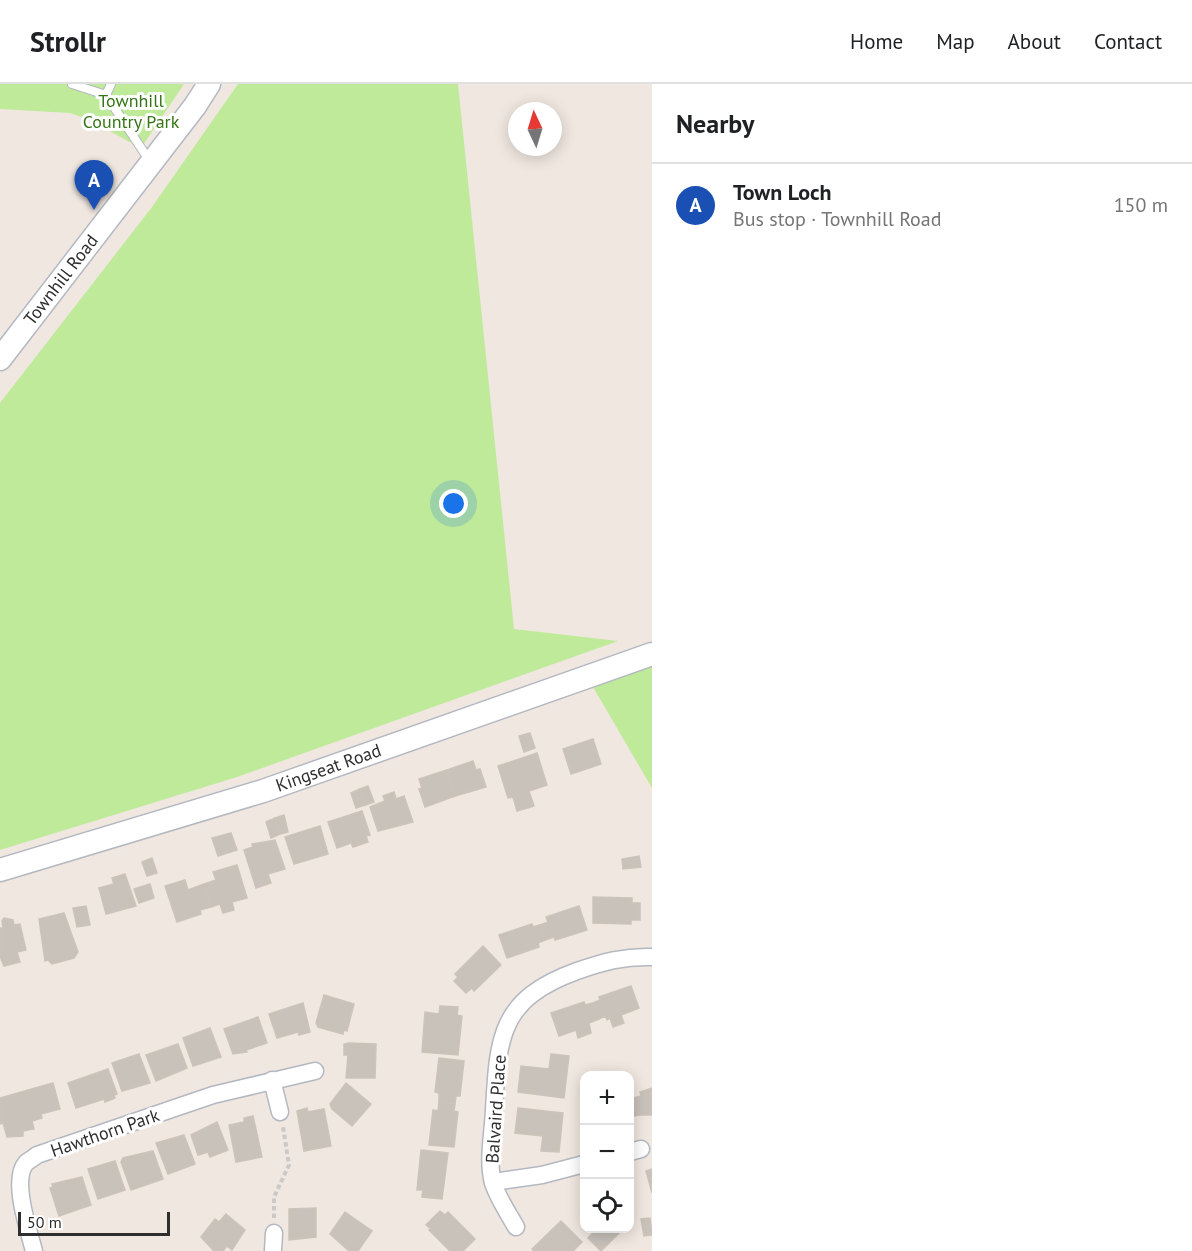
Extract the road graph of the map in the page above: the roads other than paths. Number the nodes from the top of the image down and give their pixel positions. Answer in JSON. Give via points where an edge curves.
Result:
{"nodes":[{"id":1,"x":72,"y":84,"type":"edge"},
{"id":2,"x":111,"y":84,"type":"edge"},
{"id":3,"x":209,"y":84,"type":"edge"},
{"id":4,"x":106,"y":95,"type":"junction"},
{"id":5,"x":151,"y":163,"type":"junction"},
{"id":6,"x":0,"y":359,"type":"edge"},
{"id":7,"x":652,"y":654,"type":"edge"},
{"id":8,"x":0,"y":870,"type":"edge"},
{"id":9,"x":652,"y":957,"type":"edge"},
{"id":10,"x":315,"y":1071,"type":"dead end"},
{"id":11,"x":272,"y":1080,"type":"junction"},
{"id":12,"x":280,"y":1112,"type":"road end"},
{"id":13,"x":580,"y":1165,"type":"edge"},
{"id":14,"x":493,"y":1182,"type":"junction"},
{"id":15,"x":516,"y":1227,"type":"dead end"},
{"id":16,"x":274,"y":1233,"type":"road end"},
{"id":17,"x":34,"y":1251,"type":"edge"},
{"id":18,"x":273,"y":1251,"type":"edge"}],
"edges":[{"from":1,"to":4,"type":"lane"},
{"from":2,"to":4,"type":"lane"},
{"from":3,"to":5,"type":"street","name":"Townhill Road"},
{"from":4,"to":5,"type":"lane"},
{"from":5,"to":6,"type":"street","name":"Townhill Road"},
{"from":7,"to":8,"type":"street","name":"Kingseat Road","via":[[263,791]]},
{"from":9,"to":14,"type":"street","name":"Balvaird Place","via":[[611,959],[573,973],[540,987],[516,1010],[497,1056]]},
{"from":10,"to":11,"type":"street","name":"Hawthorn Park"},
{"from":11,"to":12,"type":"street"},
{"from":11,"to":17,"type":"street","name":"Hawthorn Park","via":[[213,1095],[37,1155],[25,1164],[20,1178]]},
{"from":13,"to":14,"type":"street","name":"Balvaird Place"},
{"from":14,"to":15,"type":"street","name":"Balvaird Place"},
{"from":16,"to":18,"type":"street"}]}
